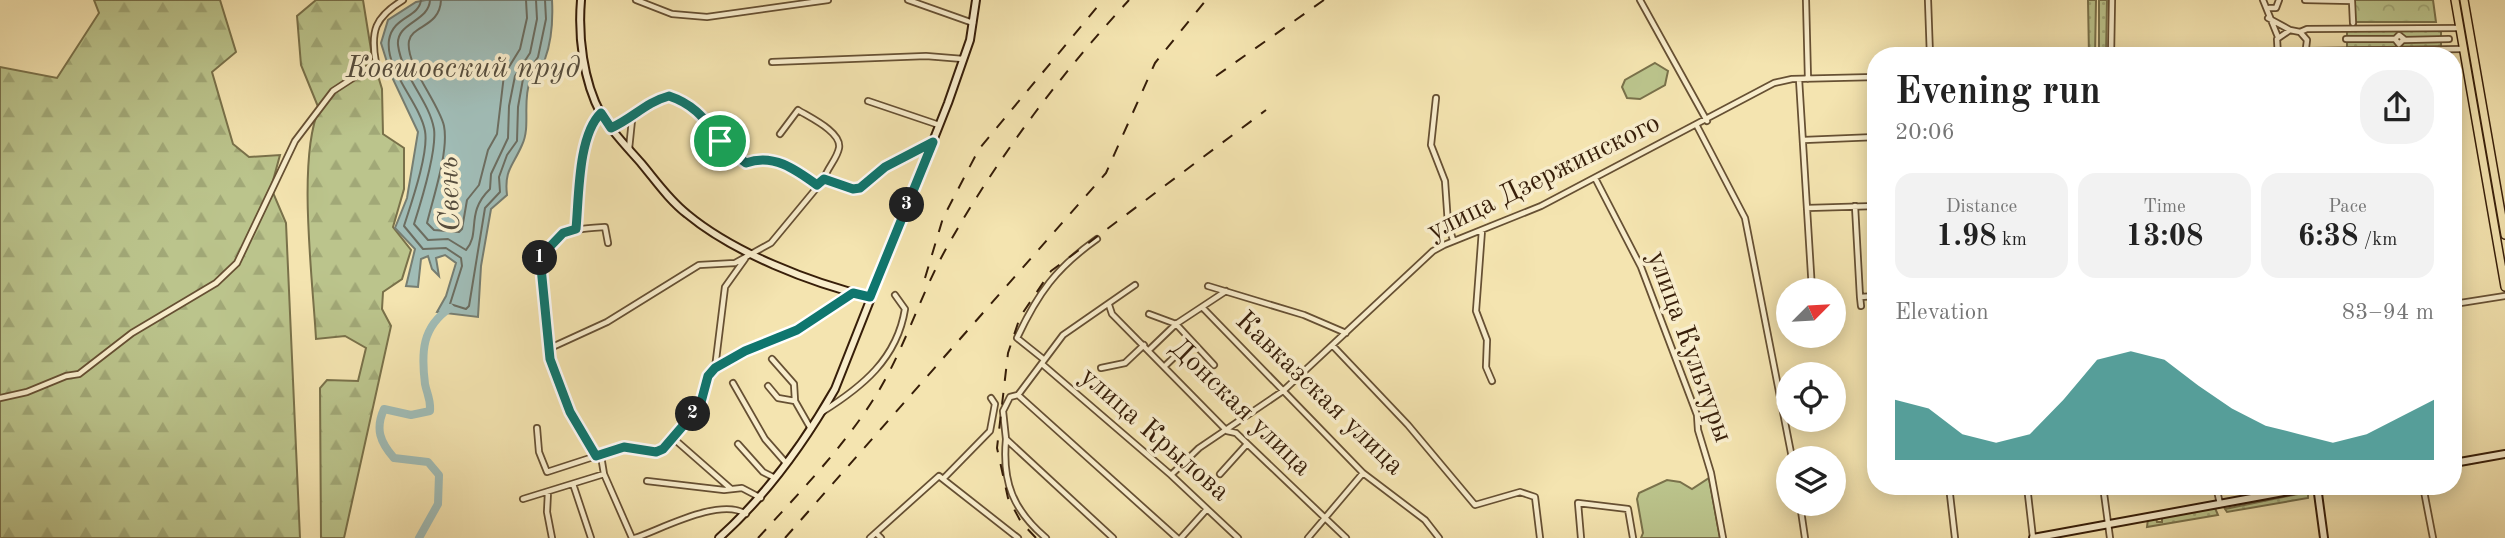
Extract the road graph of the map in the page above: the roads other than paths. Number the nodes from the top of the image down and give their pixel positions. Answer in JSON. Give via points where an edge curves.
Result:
{"nodes":[{"id":1,"x":403,"y":0,"type":"edge"},
{"id":2,"x":581,"y":0,"type":"edge"},
{"id":3,"x":636,"y":0,"type":"edge"},
{"id":4,"x":828,"y":0,"type":"edge"},
{"id":5,"x":908,"y":0,"type":"edge"},
{"id":6,"x":976,"y":0,"type":"edge"},
{"id":7,"x":1650,"y":0,"type":"edge"},
{"id":8,"x":1806,"y":0,"type":"edge"},
{"id":9,"x":1928,"y":0,"type":"edge"},
{"id":10,"x":2112,"y":0,"type":"edge"},
{"id":11,"x":2263,"y":0,"type":"edge"},
{"id":12,"x":2279,"y":0,"type":"edge"},
{"id":13,"x":2305,"y":0,"type":"edge"},
{"id":14,"x":2333,"y":0,"type":"edge"},
{"id":15,"x":2455,"y":0,"type":"edge"},
{"id":16,"x":2464,"y":0,"type":"edge"},
{"id":17,"x":1641,"y":2,"type":"edge"},
{"id":18,"x":2269,"y":8,"type":"dead end"},
{"id":19,"x":2267,"y":18,"type":"junction"},
{"id":20,"x":974,"y":23,"type":"junction"},
{"id":21,"x":2353,"y":23,"type":"dead end"},
{"id":22,"x":2465,"y":28,"type":"junction"},
{"id":23,"x":2290,"y":30,"type":"junction"},
{"id":24,"x":2300,"y":32,"type":"junction"},
{"id":25,"x":2278,"y":37,"type":"junction"},
{"id":26,"x":2346,"y":39,"type":"dead end"},
{"id":27,"x":2449,"y":39,"type":"dead end"},
{"id":28,"x":1930,"y":47,"type":"edge"},
{"id":29,"x":2111,"y":47,"type":"edge"},
{"id":30,"x":2276,"y":47,"type":"edge"},
{"id":31,"x":2306,"y":47,"type":"edge"},
{"id":32,"x":2462,"y":48,"type":"edge"},
{"id":33,"x":2468,"y":48,"type":"junction"},
{"id":34,"x":963,"y":59,"type":"junction"},
{"id":35,"x":772,"y":62,"type":"dead end"},
{"id":36,"x":1867,"y":78,"type":"edge"},
{"id":37,"x":1799,"y":79,"type":"junction"},
{"id":38,"x":1808,"y":79,"type":"junction"},
{"id":39,"x":1436,"y":98,"type":"dead end"},
{"id":40,"x":868,"y":102,"type":"dead end"},
{"id":41,"x":601,"y":113,"type":"junction"},
{"id":42,"x":632,"y":119,"type":"junction"},
{"id":43,"x":1707,"y":121,"type":"junction"},
{"id":44,"x":939,"y":125,"type":"junction"},
{"id":45,"x":1697,"y":126,"type":"junction"},
{"id":46,"x":611,"y":128,"type":"junction"},
{"id":47,"x":780,"y":134,"type":"dead end"},
{"id":48,"x":1867,"y":137,"type":"edge"},
{"id":49,"x":1804,"y":140,"type":"junction"},
{"id":50,"x":933,"y":142,"type":"junction"},
{"id":51,"x":629,"y":149,"type":"junction"},
{"id":52,"x":1595,"y":178,"type":"junction"},
{"id":53,"x":824,"y":179,"type":"junction"},
{"id":54,"x":817,"y":185,"type":"junction"},
{"id":55,"x":1867,"y":205,"type":"edge"},
{"id":56,"x":1855,"y":206,"type":"junction"},
{"id":57,"x":1807,"y":208,"type":"junction"},
{"id":58,"x":576,"y":229,"type":"junction"},
{"id":59,"x":1482,"y":229,"type":"junction"},
{"id":60,"x":2505,"y":234,"type":"edge"},
{"id":61,"x":1097,"y":239,"type":"dead end"},
{"id":62,"x":1453,"y":240,"type":"junction"},
{"id":63,"x":608,"y":243,"type":"dead end"},
{"id":64,"x":753,"y":254,"type":"junction"},
{"id":65,"x":745,"y":258,"type":"junction"},
{"id":66,"x":1811,"y":278,"type":"edge"},
{"id":67,"x":1135,"y":285,"type":"dead end"},
{"id":68,"x":1208,"y":285,"type":"dead end"},
{"id":69,"x":2505,"y":287,"type":"edge"},
{"id":70,"x":1227,"y":291,"type":"junction"},
{"id":71,"x":853,"y":293,"type":"junction"},
{"id":72,"x":895,"y":295,"type":"dead end"},
{"id":73,"x":2505,"y":296,"type":"edge"},
{"id":74,"x":870,"y":297,"type":"junction"},
{"id":75,"x":1860,"y":297,"type":"junction"},
{"id":76,"x":1867,"y":297,"type":"edge"},
{"id":77,"x":2462,"y":303,"type":"edge"},
{"id":78,"x":1109,"y":305,"type":"junction"},
{"id":79,"x":1861,"y":306,"type":"dead end"},
{"id":80,"x":1202,"y":307,"type":"junction"},
{"id":81,"x":1149,"y":314,"type":"dead end"},
{"id":82,"x":1176,"y":324,"type":"junction"},
{"id":83,"x":1346,"y":333,"type":"junction"},
{"id":84,"x":1191,"y":341,"type":"junction"},
{"id":85,"x":1144,"y":345,"type":"junction"},
{"id":86,"x":1333,"y":345,"type":"junction"},
{"id":87,"x":548,"y":349,"type":"junction"},
{"id":88,"x":1149,"y":350,"type":"junction"},
{"id":89,"x":772,"y":359,"type":"dead end"},
{"id":90,"x":1042,"y":361,"type":"junction"},
{"id":91,"x":1166,"y":365,"type":"junction"},
{"id":92,"x":1214,"y":365,"type":"dead end"},
{"id":93,"x":715,"y":368,"type":"junction"},
{"id":94,"x":1101,"y":368,"type":"dead end"},
{"id":95,"x":1492,"y":381,"type":"dead end"},
{"id":96,"x":733,"y":383,"type":"dead end"},
{"id":97,"x":768,"y":386,"type":"dead end"},
{"id":98,"x":1283,"y":391,"type":"junction"},
{"id":99,"x":1017,"y":395,"type":"junction"},
{"id":100,"x":0,"y":398,"type":"edge"},
{"id":101,"x":991,"y":398,"type":"dead end"},
{"id":102,"x":795,"y":401,"type":"junction"},
{"id":103,"x":821,"y":413,"type":"junction"},
{"id":104,"x":537,"y":428,"type":"dead end"},
{"id":105,"x":812,"y":429,"type":"junction"},
{"id":106,"x":1227,"y":431,"type":"junction"},
{"id":107,"x":673,"y":439,"type":"junction"},
{"id":108,"x":1006,"y":439,"type":"junction"},
{"id":109,"x":738,"y":444,"type":"dead end"},
{"id":110,"x":1247,"y":444,"type":"junction"},
{"id":111,"x":1790,"y":446,"type":"edge"},
{"id":112,"x":2505,"y":454,"type":"edge"},
{"id":113,"x":598,"y":456,"type":"junction"},
{"id":114,"x":2462,"y":462,"type":"edge"},
{"id":115,"x":786,"y":463,"type":"junction"},
{"id":116,"x":1363,"y":473,"type":"junction"},
{"id":117,"x":604,"y":474,"type":"junction"},
{"id":118,"x":1220,"y":474,"type":"dead end"},
{"id":119,"x":1171,"y":475,"type":"junction"},
{"id":120,"x":775,"y":478,"type":"junction"},
{"id":121,"x":943,"y":480,"type":"junction"},
{"id":122,"x":647,"y":481,"type":"dead end"},
{"id":123,"x":573,"y":484,"type":"junction"},
{"id":124,"x":730,"y":488,"type":"junction"},
{"id":125,"x":548,"y":492,"type":"junction"},
{"id":126,"x":1950,"y":495,"type":"edge"},
{"id":127,"x":2028,"y":495,"type":"edge"},
{"id":128,"x":2104,"y":495,"type":"edge"},
{"id":129,"x":2218,"y":495,"type":"edge"},
{"id":130,"x":2268,"y":495,"type":"edge"},
{"id":131,"x":2318,"y":495,"type":"edge"},
{"id":132,"x":2425,"y":495,"type":"edge"},
{"id":133,"x":523,"y":499,"type":"dead end"},
{"id":134,"x":761,"y":499,"type":"junction"},
{"id":135,"x":2220,"y":504,"type":"junction"},
{"id":136,"x":1207,"y":509,"type":"junction"},
{"id":137,"x":746,"y":514,"type":"junction"},
{"id":138,"x":1802,"y":516,"type":"edge"},
{"id":139,"x":1324,"y":519,"type":"junction"},
{"id":140,"x":2108,"y":523,"type":"junction"},
{"id":141,"x":876,"y":533,"type":"junction"},
{"id":142,"x":552,"y":538,"type":"edge"},
{"id":143,"x":592,"y":538,"type":"edge"},
{"id":144,"x":634,"y":538,"type":"edge"},
{"id":145,"x":719,"y":538,"type":"edge"},
{"id":146,"x":870,"y":538,"type":"edge"},
{"id":147,"x":881,"y":538,"type":"edge"},
{"id":148,"x":1018,"y":538,"type":"edge"},
{"id":149,"x":1046,"y":538,"type":"edge"},
{"id":150,"x":1113,"y":538,"type":"edge"},
{"id":151,"x":1179,"y":538,"type":"edge"},
{"id":152,"x":1238,"y":538,"type":"edge"},
{"id":153,"x":1308,"y":538,"type":"edge"},
{"id":154,"x":1346,"y":538,"type":"edge"},
{"id":155,"x":1439,"y":538,"type":"edge"},
{"id":156,"x":1540,"y":538,"type":"edge"},
{"id":157,"x":1581,"y":538,"type":"edge"},
{"id":158,"x":1633,"y":538,"type":"edge"},
{"id":159,"x":1723,"y":538,"type":"edge"},
{"id":160,"x":1805,"y":538,"type":"edge"},
{"id":161,"x":1955,"y":538,"type":"edge"},
{"id":162,"x":2033,"y":538,"type":"edge"},
{"id":163,"x":2110,"y":538,"type":"edge"},
{"id":164,"x":2325,"y":538,"type":"edge"},
{"id":165,"x":2433,"y":538,"type":"edge"}],
"edges":[{"from":1,"to":100,"type":"street","via":[[383,12],[374,30],[376,64],[333,91],[295,141],[237,263],[216,283],[132,333],[79,374]]},
{"from":2,"to":41,"type":"street","via":[[587,75]]},
{"from":3,"to":4,"type":"street","via":[[672,14],[707,18]]},
{"from":5,"to":20,"type":"street"},
{"from":6,"to":20,"type":"street"},
{"from":7,"to":17,"type":"street"},
{"from":8,"to":38,"type":"street"},
{"from":9,"to":28,"type":"street"},
{"from":10,"to":29,"type":"street"},
{"from":11,"to":19,"type":"street"},
{"from":12,"to":18,"type":"street","via":[[2276,8]]},
{"from":13,"to":14,"type":"street"},
{"from":14,"to":21,"type":"street","via":[[2352,1]]},
{"from":15,"to":22,"type":"main road"},
{"from":16,"to":22,"type":"main road"},
{"from":17,"to":43,"type":"street"},
{"from":19,"to":23,"type":"street"},
{"from":19,"to":25,"type":"street"},
{"from":20,"to":34,"type":"street"},
{"from":22,"to":24,"type":"street"},
{"from":22,"to":33,"type":"main road"},
{"from":23,"to":24,"type":"street"},
{"from":23,"to":25,"type":"street"},
{"from":24,"to":31,"type":"street"},
{"from":25,"to":30,"type":"street"},
{"from":26,"to":27,"type":"street","via":[[2395,39],[2399,35],[2404,40]]},
{"from":32,"to":33,"type":"street"},
{"from":33,"to":60,"type":"main road"},
{"from":33,"to":69,"type":"main road"},
{"from":34,"to":35,"type":"street","via":[[926,56]]},
{"from":34,"to":44,"type":"street"},
{"from":36,"to":38,"type":"street","name":"улица Дзержинского"},
{"from":37,"to":38,"type":"street","name":"улица Дзержинского"},
{"from":37,"to":43,"type":"street","name":"улица Дзержинского","via":[[1774,83]]},
{"from":37,"to":49,"type":"street"},
{"from":39,"to":62,"type":"street","via":[[1432,153],[1445,181]]},
{"from":40,"to":44,"type":"street"},
{"from":41,"to":46,"type":"street"},
{"from":41,"to":58,"type":"street","via":[[583,144]]},
{"from":42,"to":46,"type":"street"},
{"from":42,"to":51,"type":"street"},
{"from":42,"to":54,"type":"street","via":[[658,99],[669,96],[688,102],[707,118],[720,141],[746,163],[770,158]]},
{"from":43,"to":45,"type":"street","name":"улица Дзержинского"},
{"from":44,"to":50,"type":"street"},
{"from":45,"to":52,"type":"street","name":"улица Дзержинского"},
{"from":45,"to":111,"type":"street","via":[[1745,218]]},
{"from":46,"to":51,"type":"street"},
{"from":47,"to":53,"type":"street","via":[[798,110],[838,140],[839,149]]},
{"from":48,"to":49,"type":"street"},
{"from":49,"to":57,"type":"street"},
{"from":50,"to":53,"type":"street","via":[[885,167],[860,188]]},
{"from":50,"to":74,"type":"street"},
{"from":51,"to":64,"type":"street","via":[[687,215]]},
{"from":52,"to":59,"type":"street","name":"улица Дзержинского"},
{"from":52,"to":159,"type":"street","name":"улица Культуры","via":[[1641,267],[1697,415]]},
{"from":53,"to":54,"type":"street"},
{"from":54,"to":64,"type":"street","via":[[779,236]]},
{"from":55,"to":56,"type":"street"},
{"from":56,"to":57,"type":"street"},
{"from":56,"to":75,"type":"street"},
{"from":57,"to":66,"type":"street"},
{"from":58,"to":63,"type":"street","via":[[605,227]]},
{"from":58,"to":87,"type":"street","via":[[563,233],[540,257]]},
{"from":59,"to":62,"type":"street","name":"улица Дзержинского"},
{"from":59,"to":95,"type":"street","via":[[1476,311],[1487,340],[1486,367]]},
{"from":61,"to":90,"type":"street","name":"улица Крылова","via":[[1059,268],[1033,303],[1017,338]]},
{"from":62,"to":83,"type":"street","name":"улица Дзержинского","via":[[1433,251]]},
{"from":64,"to":65,"type":"street"},
{"from":64,"to":71,"type":"street"},
{"from":65,"to":87,"type":"street","via":[[699,265],[607,322]]},
{"from":65,"to":93,"type":"street","via":[[725,287]]},
{"from":67,"to":78,"type":"street"},
{"from":68,"to":70,"type":"street"},
{"from":70,"to":80,"type":"street"},
{"from":70,"to":83,"type":"street"},
{"from":71,"to":74,"type":"street"},
{"from":71,"to":93,"type":"street","via":[[797,330]]},
{"from":72,"to":103,"type":"street","via":[[905,309],[886,359],[864,384]]},
{"from":73,"to":77,"type":"street"},
{"from":74,"to":103,"type":"street"},
{"from":75,"to":76,"type":"street"},
{"from":75,"to":79,"type":"street"},
{"from":78,"to":85,"type":"street","name":"Донская улица","via":[[1112,314]]},
{"from":78,"to":90,"type":"street","via":[[1063,335]]},
{"from":80,"to":82,"type":"street"},
{"from":80,"to":98,"type":"street","name":"Кавказская улица"},
{"from":81,"to":82,"type":"street"},
{"from":82,"to":84,"type":"street"},
{"from":82,"to":88,"type":"street"},
{"from":83,"to":86,"type":"street","name":"улица Дзержинского"},
{"from":84,"to":91,"type":"street"},
{"from":84,"to":92,"type":"street"},
{"from":85,"to":88,"type":"street","name":"Донская улица"},
{"from":85,"to":94,"type":"street","via":[[1125,363]]},
{"from":86,"to":98,"type":"street","name":"улица Дзержинского"},
{"from":86,"to":156,"type":"street","via":[[1475,505],[1520,492],[1535,497]]},
{"from":87,"to":113,"type":"street","via":[[570,412]]},
{"from":88,"to":91,"type":"street","name":"Донская улица"},
{"from":89,"to":102,"type":"street","via":[[794,384]]},
{"from":90,"to":99,"type":"street"},
{"from":90,"to":119,"type":"street","name":"улица Крылова"},
{"from":91,"to":106,"type":"street","name":"Донская улица"},
{"from":93,"to":107,"type":"street","via":[[708,376],[700,406]]},
{"from":96,"to":115,"type":"street","via":[[765,439]]},
{"from":97,"to":102,"type":"street","via":[[778,398]]},
{"from":98,"to":106,"type":"street","name":"улица Дзержинского"},
{"from":98,"to":116,"type":"street","name":"Кавказская улица"},
{"from":99,"to":108,"type":"street","via":[[1010,397],[1003,411]]},
{"from":99,"to":151,"type":"street"},
{"from":101,"to":121,"type":"street","via":[[995,404],[990,431]]},
{"from":102,"to":105,"type":"street"},
{"from":103,"to":105,"type":"street"},
{"from":104,"to":113,"type":"street","via":[[547,472]]},
{"from":105,"to":115,"type":"street"},
{"from":106,"to":110,"type":"street","name":"Донская улица"},
{"from":106,"to":119,"type":"street","name":"улица Дзержинского","via":[[1182,461]]},
{"from":107,"to":113,"type":"street","via":[[659,451],[624,447]]},
{"from":107,"to":124,"type":"street"},
{"from":108,"to":149,"type":"street","via":[[1003,469],[1008,487],[1032,526]]},
{"from":108,"to":150,"type":"street"},
{"from":109,"to":120,"type":"street"},
{"from":110,"to":118,"type":"street"},
{"from":110,"to":139,"type":"street","name":"Донская улица"},
{"from":112,"to":114,"type":"street"},
{"from":113,"to":117,"type":"street"},
{"from":115,"to":120,"type":"street"},
{"from":116,"to":139,"type":"street"},
{"from":116,"to":155,"type":"street","name":"Кавказская улица","via":[[1425,520]]},
{"from":117,"to":123,"type":"street"},
{"from":117,"to":144,"type":"street"},
{"from":119,"to":136,"type":"street","name":"улица Крылова"},
{"from":120,"to":134,"type":"street"},
{"from":121,"to":141,"type":"street","via":[[935,478]]},
{"from":121,"to":148,"type":"street"},
{"from":122,"to":124,"type":"street"},
{"from":123,"to":125,"type":"street"},
{"from":123,"to":143,"type":"street"},
{"from":124,"to":134,"type":"street","via":[[742,488]]},
{"from":125,"to":133,"type":"street"},
{"from":125,"to":142,"type":"street"},
{"from":126,"to":161,"type":"street"},
{"from":127,"to":162,"type":"street"},
{"from":128,"to":140,"type":"street"},
{"from":129,"to":135,"type":"street"},
{"from":130,"to":135,"type":"street"},
{"from":131,"to":164,"type":"street"},
{"from":132,"to":165,"type":"street"},
{"from":134,"to":137,"type":"street"},
{"from":135,"to":140,"type":"street"},
{"from":136,"to":151,"type":"street"},
{"from":136,"to":152,"type":"street","name":"улица Крылова"},
{"from":137,"to":144,"type":"street","via":[[738,509],[703,512]]},
{"from":137,"to":145,"type":"street"},
{"from":138,"to":160,"type":"street"},
{"from":139,"to":153,"type":"street"},
{"from":139,"to":154,"type":"street","name":"Донская улица"},
{"from":140,"to":162,"type":"street"},
{"from":140,"to":163,"type":"street"},
{"from":141,"to":146,"type":"street"},
{"from":141,"to":147,"type":"street"},
{"from":157,"to":158,"type":"street","via":[[1578,503],[1628,509]]}]}
